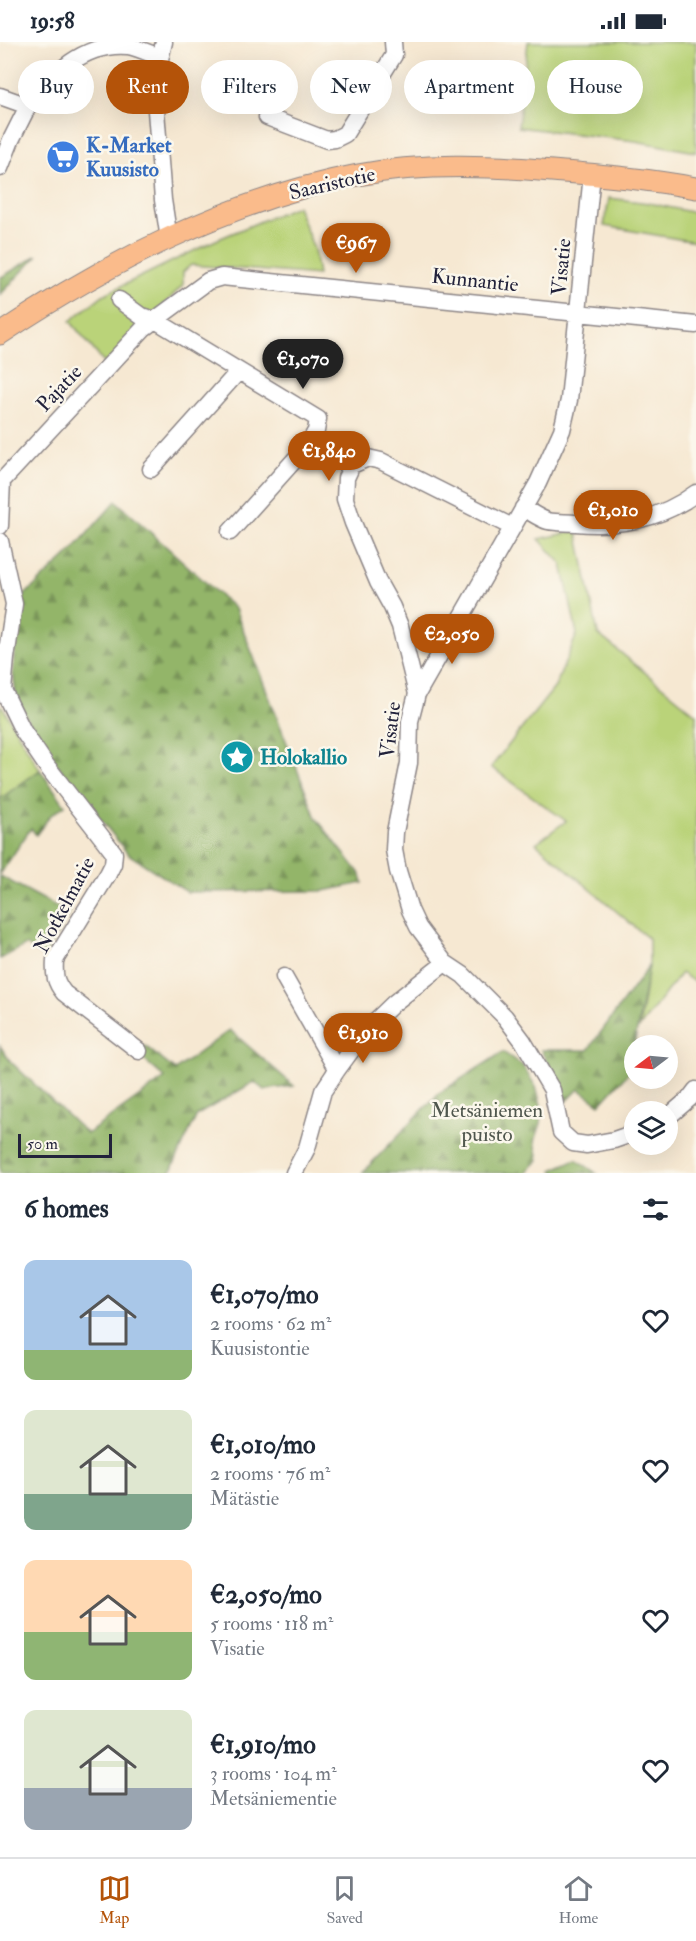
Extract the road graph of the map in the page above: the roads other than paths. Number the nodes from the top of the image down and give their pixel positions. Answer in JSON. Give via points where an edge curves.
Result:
{"nodes":[{"id":1,"x":393,"y":42,"type":"edge"},
{"id":2,"x":161,"y":49,"type":"edge"},
{"id":3,"x":72,"y":60,"type":"edge"},
{"id":4,"x":0,"y":96,"type":"edge"},
{"id":5,"x":18,"y":102,"type":"edge"},
{"id":6,"x":24,"y":114,"type":"edge"},
{"id":7,"x":267,"y":117,"type":"dead end"},
{"id":8,"x":0,"y":168,"type":"edge"},
{"id":9,"x":592,"y":174,"type":"junction"},
{"id":10,"x":696,"y":188,"type":"edge"},
{"id":11,"x":170,"y":239,"type":"junction"},
{"id":12,"x":119,"y":300,"type":"dead end"},
{"id":13,"x":579,"y":312,"type":"junction"},
{"id":14,"x":154,"y":320,"type":"junction"},
{"id":15,"x":696,"y":325,"type":"edge"},
{"id":16,"x":0,"y":334,"type":"edge"},
{"id":17,"x":239,"y":371,"type":"junction"},
{"id":18,"x":151,"y":469,"type":"dead end"},
{"id":19,"x":696,"y":493,"type":"edge"},
{"id":20,"x":523,"y":508,"type":"junction"},
{"id":21,"x":0,"y":526,"type":"edge"},
{"id":22,"x":512,"y":527,"type":"junction"},
{"id":23,"x":230,"y":532,"type":"dead end"},
{"id":24,"x":0,"y":542,"type":"edge"},
{"id":25,"x":417,"y":694,"type":"junction"},
{"id":26,"x":445,"y":963,"type":"junction"},
{"id":27,"x":284,"y":977,"type":"dead end"},
{"id":28,"x":139,"y":1051,"type":"dead end"},
{"id":29,"x":337,"y":1070,"type":"junction"},
{"id":30,"x":696,"y":1090,"type":"edge"},
{"id":31,"x":678,"y":1108,"type":"edge"},
{"id":32,"x":624,"y":1136,"type":"edge"},
{"id":33,"x":294,"y":1173,"type":"edge"}],
"edges":[{"from":1,"to":7,"type":"street","via":[[394,56],[345,134],[327,140]]},
{"from":2,"to":3,"type":"street","via":[[102,46]]},
{"from":2,"to":11,"type":"street","via":[[154,95]]},
{"from":4,"to":5,"type":"street"},
{"from":6,"to":8,"type":"street"},
{"from":9,"to":10,"type":"main road","name":"Saaristotie"},
{"from":9,"to":11,"type":"main road","name":"Saaristotie","via":[[499,166],[426,167],[358,175],[284,194]]},
{"from":9,"to":13,"type":"street","name":"Visatie"},
{"from":11,"to":16,"type":"main road","name":"Saaristotie","via":[[110,267]]},
{"from":12,"to":14,"type":"street"},
{"from":13,"to":14,"type":"street","name":"Kunnantie","via":[[222,277],[208,281]]},
{"from":13,"to":15,"type":"street","name":"Kunnantie"},
{"from":13,"to":20,"type":"street","name":"Visatie","via":[[562,430]]},
{"from":14,"to":17,"type":"street"},
{"from":14,"to":21,"type":"street","name":"Pajatie","via":[[2,481]]},
{"from":17,"to":18,"type":"street"},
{"from":17,"to":23,"type":"street","via":[[318,419],[308,445]]},
{"from":19,"to":20,"type":"street","via":[[659,515],[618,524],[547,520]]},
{"from":20,"to":22,"type":"street","name":"Visatie"},
{"from":22,"to":25,"type":"street","name":"Visatie"},
{"from":22,"to":25,"type":"street","via":[[381,461],[368,458],[352,465],[346,478],[345,499],[400,626]]},
{"from":24,"to":28,"type":"street","name":"Notkelmatie","via":[[14,604],[3,690],[46,765],[114,853],[108,874],[55,960],[54,975],[64,993]]},
{"from":25,"to":26,"type":"street","name":"Visatie","via":[[394,850],[410,910]]},
{"from":26,"to":29,"type":"street","via":[[367,1029]]},
{"from":26,"to":32,"type":"street","name":"Visatie","via":[[475,986],[523,1041],[552,1090],[561,1132],[573,1143],[587,1145]]},
{"from":27,"to":29,"type":"street"},
{"from":29,"to":33,"type":"street","via":[[323,1091],[307,1148]]},
{"from":30,"to":31,"type":"street"}]}
